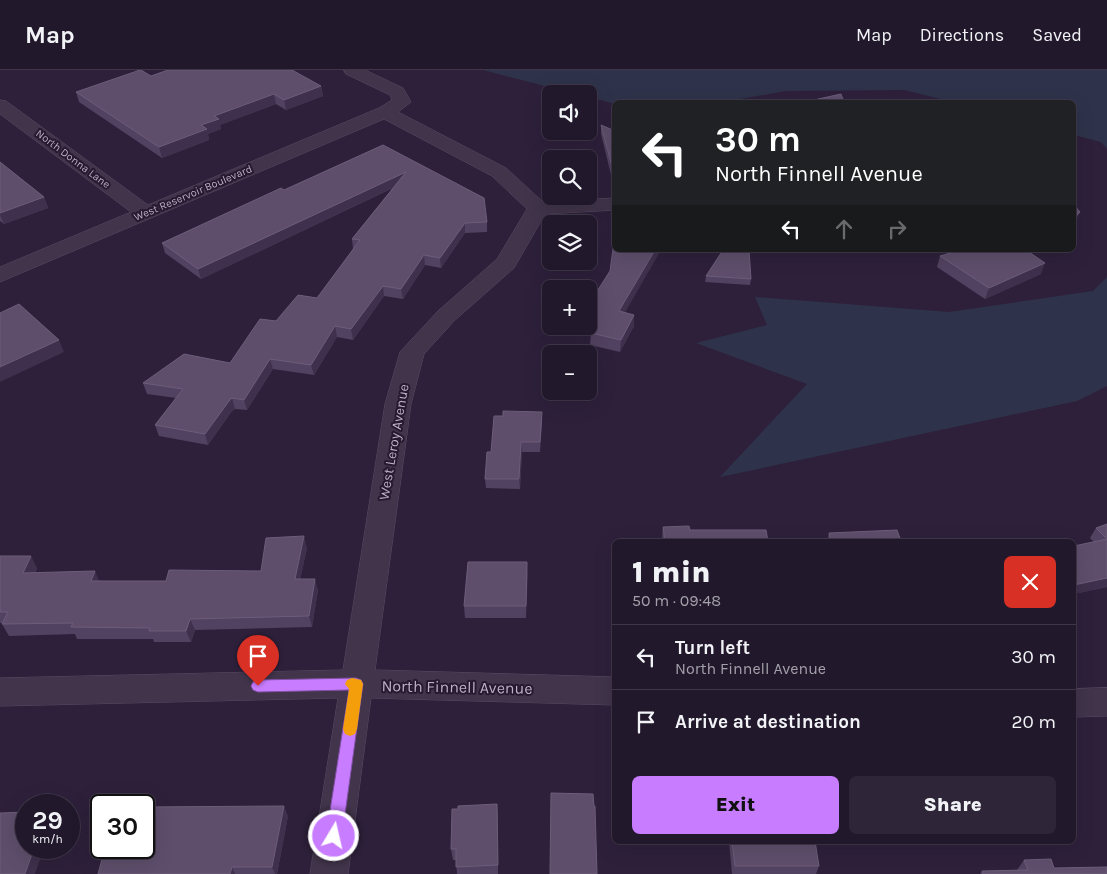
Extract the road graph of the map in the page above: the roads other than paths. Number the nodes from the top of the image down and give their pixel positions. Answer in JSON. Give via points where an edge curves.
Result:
{"nodes":[{"id":1,"x":352,"y":70,"type":"edge"},
{"id":2,"x":0,"y":105,"type":"edge"},
{"id":3,"x":385,"y":112,"type":"junction"},
{"id":4,"x":612,"y":204,"type":"edge"},
{"id":5,"x":538,"y":208,"type":"junction"},
{"id":6,"x":146,"y":213,"type":"junction"},
{"id":7,"x":0,"y":275,"type":"edge"},
{"id":8,"x":356,"y":684,"type":"junction"},
{"id":9,"x":612,"y":691,"type":"edge"},
{"id":10,"x":0,"y":692,"type":"edge"},
{"id":11,"x":1107,"y":702,"type":"edge"},
{"id":12,"x":1076,"y":703,"type":"edge"},
{"id":13,"x":329,"y":874,"type":"edge"}],
"edges":[{"from":1,"to":3,"type":"street","via":[[400,96],[400,105]]},
{"from":2,"to":6,"type":"street","name":"North Donna Lane"},
{"from":3,"to":5,"type":"street","via":[[500,172]]},
{"from":3,"to":6,"type":"street","name":"West Reservoir Boulevard"},
{"from":4,"to":5,"type":"street"},
{"from":5,"to":8,"type":"street","name":"West Leroy Avenue","via":[[506,262],[412,352],[398,404]]},
{"from":6,"to":7,"type":"street","name":"West Reservoir Boulevard"},
{"from":8,"to":9,"type":"street","name":"North Finnell Avenue"},
{"from":8,"to":10,"type":"street","name":"North Finnell Avenue"},
{"from":8,"to":13,"type":"street","name":"West Leroy Avenue"},
{"from":11,"to":12,"type":"street"}]}
